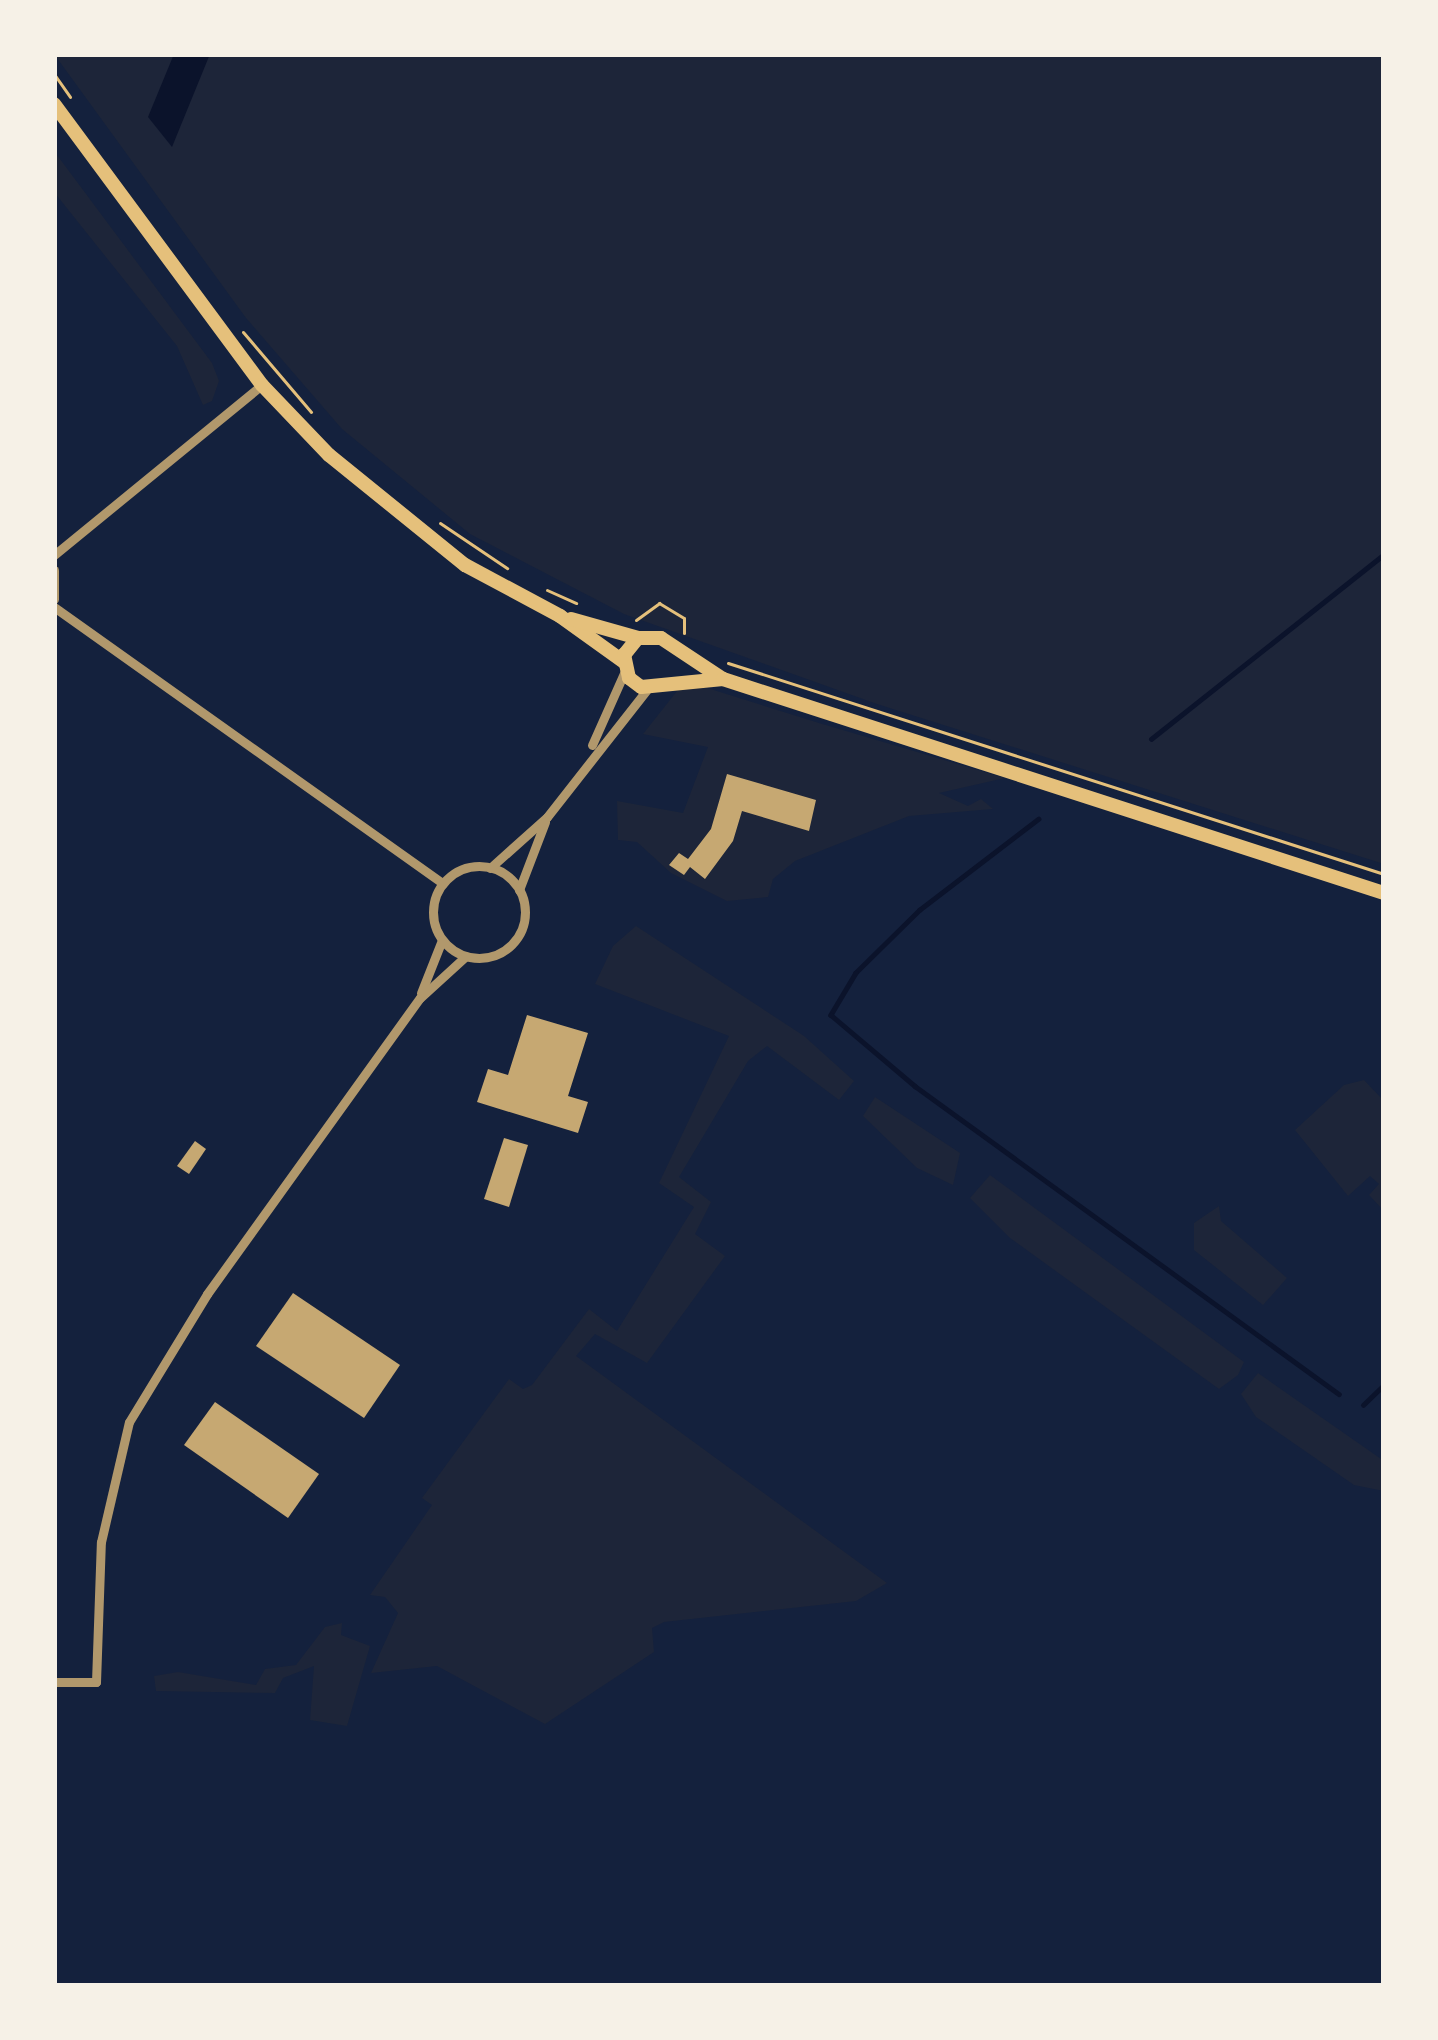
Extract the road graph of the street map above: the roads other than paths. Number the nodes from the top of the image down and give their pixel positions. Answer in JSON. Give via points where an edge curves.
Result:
{"nodes":[{"id":1,"x":54,"y":104,"type":"edge"},
{"id":2,"x":262,"y":385,"type":"junction"},
{"id":3,"x":54,"y":555,"type":"edge"},
{"id":4,"x":54,"y":570,"type":"edge"},
{"id":5,"x":54,"y":603,"type":"edge"},
{"id":6,"x":560,"y":616,"type":"junction"},
{"id":7,"x":638,"y":638,"type":"junction"},
{"id":8,"x":679,"y":644,"type":"junction"},
{"id":9,"x":624,"y":666,"type":"junction"},
{"id":10,"x":722,"y":679,"type":"junction"},
{"id":11,"x":669,"y":680,"type":"junction"},
{"id":12,"x":648,"y":688,"type":"junction"},
{"id":13,"x":585,"y":761,"type":"junction"},
{"id":14,"x":547,"y":817,"type":"junction"},
{"id":15,"x":490,"y":868,"type":"junction"},
{"id":16,"x":443,"y":883,"type":"junction"},
{"id":17,"x":519,"y":890,"type":"junction"},
{"id":18,"x":1384,"y":893,"type":"edge"},
{"id":19,"x":442,"y":940,"type":"junction"},
{"id":20,"x":466,"y":956,"type":"junction"},
{"id":21,"x":420,"y":998,"type":"junction"},
{"id":22,"x":54,"y":1682,"type":"edge"}],
"edges":[{"from":1,"to":2,"type":"main road"},
{"from":2,"to":3,"type":"street"},
{"from":2,"to":6,"type":"main road","via":[[400,517],[465,565]]},
{"from":4,"to":5,"type":"street"},
{"from":5,"to":16,"type":"street"},
{"from":6,"to":7,"type":"main road"},
{"from":6,"to":9,"type":"main road"},
{"from":7,"to":8,"type":"main road"},
{"from":7,"to":9,"type":"main road"},
{"from":8,"to":10,"type":"main road"},
{"from":8,"to":11,"type":"main road"},
{"from":9,"to":12,"type":"main road"},
{"from":9,"to":13,"type":"street"},
{"from":10,"to":11,"type":"main road"},
{"from":10,"to":18,"type":"main road"},
{"from":11,"to":12,"type":"main road"},
{"from":12,"to":13,"type":"street"},
{"from":13,"to":14,"type":"street"},
{"from":14,"to":15,"type":"street"},
{"from":14,"to":17,"type":"street"},
{"from":15,"to":16,"type":"street","via":[[464,869]]},
{"from":15,"to":17,"type":"street"},
{"from":16,"to":19,"type":"street","via":[[433,911]]},
{"from":17,"to":20,"type":"street","via":[[525,911],[514,942],[497,954]]},
{"from":19,"to":20,"type":"street"},
{"from":19,"to":21,"type":"street"},
{"from":20,"to":21,"type":"street"},
{"from":21,"to":22,"type":"street","via":[[208,1294],[129,1422],[101,1542],[96,1682]]}]}
